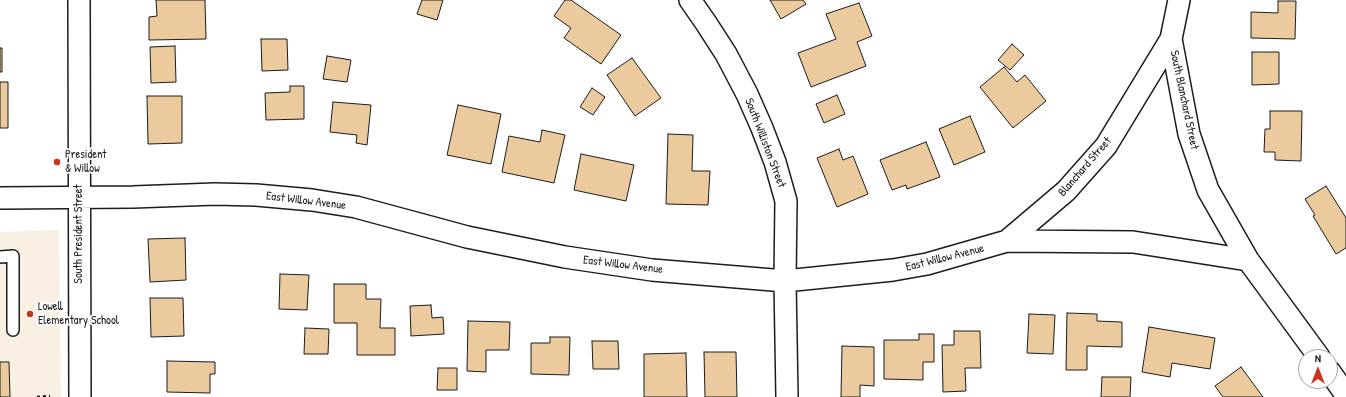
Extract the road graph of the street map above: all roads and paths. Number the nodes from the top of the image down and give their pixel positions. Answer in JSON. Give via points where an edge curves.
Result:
{"nodes":[{"id":1,"x":79,"y":0,"type":"edge"},
{"id":2,"x":690,"y":0,"type":"edge"},
{"id":3,"x":1179,"y":0,"type":"edge"},
{"id":4,"x":1171,"y":39,"type":"junction"},
{"id":5,"x":0,"y":198,"type":"edge"},
{"id":6,"x":79,"y":198,"type":"junction"},
{"id":7,"x":1007,"y":241,"type":"junction"},
{"id":8,"x":0,"y":257,"type":"edge"},
{"id":9,"x":1248,"y":260,"type":"junction"},
{"id":10,"x":785,"y":281,"type":"junction"},
{"id":11,"x":14,"y":330,"type":"dead end"},
{"id":12,"x":1313,"y":349,"type":"edge"},
{"id":13,"x":1338,"y":384,"type":"edge"},
{"id":14,"x":1346,"y":395,"type":"edge"},
{"id":15,"x":50,"y":396,"type":"edge"},
{"id":16,"x":37,"y":397,"type":"edge"},
{"id":17,"x":80,"y":397,"type":"edge"},
{"id":18,"x":787,"y":397,"type":"edge"}],
"edges":[{"from":1,"to":6,"type":"street","name":"South President Street"},
{"from":2,"to":10,"type":"street","name":"South Williston Street","via":[[726,54],[762,128],[775,162],[786,201]]},
{"from":3,"to":4,"type":"street","name":"South Blanchard Street"},
{"from":4,"to":7,"type":"street","name":"Blanchard Street","via":[[1106,146],[1066,191]]},
{"from":4,"to":9,"type":"street","name":"South Blanchard Street","via":[[1189,134],[1208,190]]},
{"from":5,"to":6,"type":"street","name":"East Willow Avenue"},
{"from":6,"to":10,"type":"street","name":"East Willow Avenue","via":[[215,194],[312,200],[356,207],[467,237],[565,257],[652,270]]},
{"from":6,"to":17,"type":"street","name":"South President Street"},
{"from":7,"to":9,"type":"street","name":"East Willow Avenue","via":[[1133,242]]},
{"from":7,"to":10,"type":"street","name":"East Willow Avenue","via":[[927,264],[894,270]]},
{"from":8,"to":11,"type":"lane","via":[[13,256]]},
{"from":9,"to":12,"type":"street","name":"South Blanchard Street"},
{"from":10,"to":18,"type":"street","name":"South Williston Street"},
{"from":13,"to":14,"type":"street"},
{"from":15,"to":16,"type":"path"}]}
